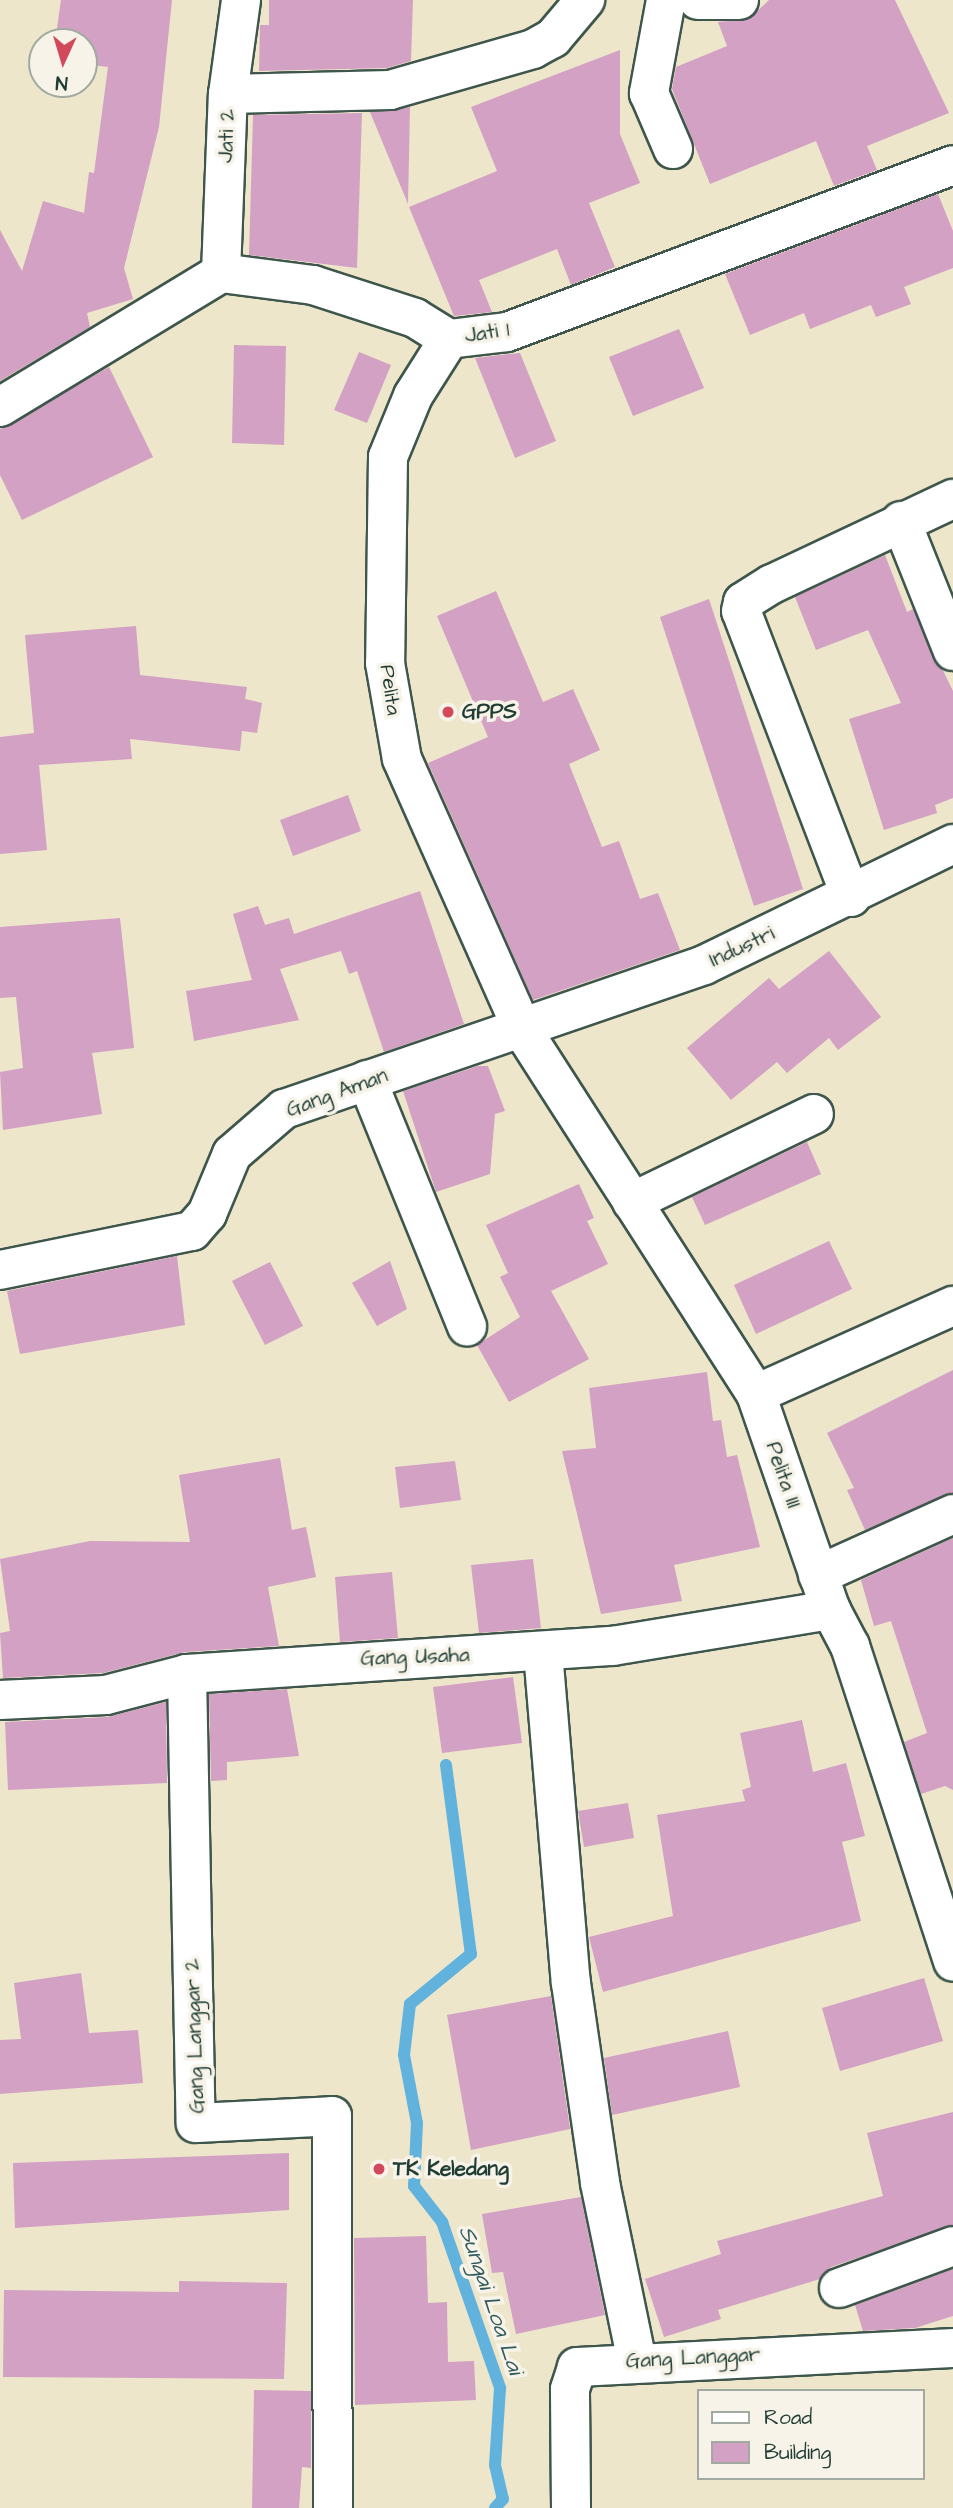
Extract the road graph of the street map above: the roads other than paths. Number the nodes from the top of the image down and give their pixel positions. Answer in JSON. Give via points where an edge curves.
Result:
{"nodes":[{"id":1,"x":241,"y":0,"type":"edge"},
{"id":2,"x":585,"y":0,"type":"edge"},
{"id":3,"x":666,"y":0,"type":"edge"},
{"id":4,"x":698,"y":0,"type":"edge"},
{"id":5,"x":739,"y":0,"type":"edge"},
{"id":6,"x":228,"y":94,"type":"junction"},
{"id":7,"x":673,"y":149,"type":"dead end"},
{"id":8,"x":953,"y":165,"type":"edge"},
{"id":9,"x":221,"y":273,"type":"junction"},
{"id":10,"x":449,"y":339,"type":"junction"},
{"id":11,"x":0,"y":407,"type":"edge"},
{"id":12,"x":953,"y":499,"type":"edge"},
{"id":13,"x":901,"y":521,"type":"junction"},
{"id":14,"x":953,"y":651,"type":"edge"},
{"id":15,"x":953,"y":844,"type":"edge"},
{"id":16,"x":851,"y":897,"type":"junction"},
{"id":17,"x":523,"y":1031,"type":"junction"},
{"id":18,"x":367,"y":1080,"type":"junction"},
{"id":19,"x":814,"y":1114,"type":"dead end"},
{"id":20,"x":632,"y":1202,"type":"junction"},
{"id":21,"x":0,"y":1269,"type":"edge"},
{"id":22,"x":953,"y":1306,"type":"edge"},
{"id":23,"x":467,"y":1326,"type":"dead end"},
{"id":24,"x":756,"y":1394,"type":"junction"},
{"id":25,"x":953,"y":1514,"type":"edge"},
{"id":26,"x":818,"y":1575,"type":"junction"},
{"id":27,"x":831,"y":1611,"type":"junction"},
{"id":28,"x":542,"y":1652,"type":"junction"},
{"id":29,"x":187,"y":1674,"type":"junction"},
{"id":30,"x":0,"y":1700,"type":"edge"},
{"id":31,"x":953,"y":1962,"type":"edge"},
{"id":32,"x":953,"y":2246,"type":"edge"},
{"id":33,"x":839,"y":2288,"type":"dead end"},
{"id":34,"x":953,"y":2348,"type":"edge"},
{"id":35,"x":637,"y":2361,"type":"junction"},
{"id":36,"x":333,"y":2508,"type":"edge"},
{"id":37,"x":571,"y":2508,"type":"edge"}],
"edges":[{"from":1,"to":6,"type":"street","name":"Jati 2"},
{"from":2,"to":6,"type":"street","via":[[553,38],[533,50],[390,90]]},
{"from":3,"to":7,"type":"street","via":[[649,93]]},
{"from":4,"to":5,"type":"street"},
{"from":6,"to":9,"type":"street","name":"Jati 2"},
{"from":8,"to":10,"type":"street","name":"Jati 1","via":[[507,332]]},
{"from":9,"to":10,"type":"street","name":"Jati 1","via":[[313,285],[415,318]]},
{"from":9,"to":11,"type":"street"},
{"from":10,"to":17,"type":"street","name":"Pelita","via":[[413,396],[388,457],[385,663],[402,759]]},
{"from":12,"to":13,"type":"street"},
{"from":13,"to":14,"type":"street"},
{"from":13,"to":16,"type":"street","via":[[772,584],[743,601],[741,611]]},
{"from":15,"to":16,"type":"street","name":"Industri"},
{"from":16,"to":17,"type":"street","name":"Industri","via":[[704,965]]},
{"from":17,"to":18,"type":"street","name":"Gang Aman"},
{"from":17,"to":20,"type":"street","name":"Pelita III"},
{"from":18,"to":21,"type":"street","name":"Gang Aman","via":[[284,1110],[262,1128],[232,1154],[206,1214],[192,1231]]},
{"from":18,"to":23,"type":"street"},
{"from":19,"to":20,"type":"street"},
{"from":20,"to":24,"type":"street","name":"Pelita III"},
{"from":22,"to":24,"type":"street"},
{"from":24,"to":26,"type":"street","name":"Pelita III"},
{"from":25,"to":26,"type":"street"},
{"from":26,"to":27,"type":"street","name":"Pelita III"},
{"from":27,"to":28,"type":"street","name":"Gang Usaha"},
{"from":27,"to":31,"type":"street","name":"Pelita III","via":[[850,1646]]},
{"from":28,"to":29,"type":"street","name":"Gang Usaha"},
{"from":28,"to":35,"type":"street","via":[[571,1983],[600,2183]]},
{"from":29,"to":30,"type":"street","name":"Gang Usaha","via":[[106,1695]]},
{"from":29,"to":36,"type":"street","name":"Gang Langgar 2","via":[[196,2123],[332,2116]]},
{"from":32,"to":33,"type":"street"},
{"from":34,"to":35,"type":"street","name":"Gang Langgar"},
{"from":35,"to":37,"type":"street","name":"Gang Langgar","via":[[572,2371]]}]}
